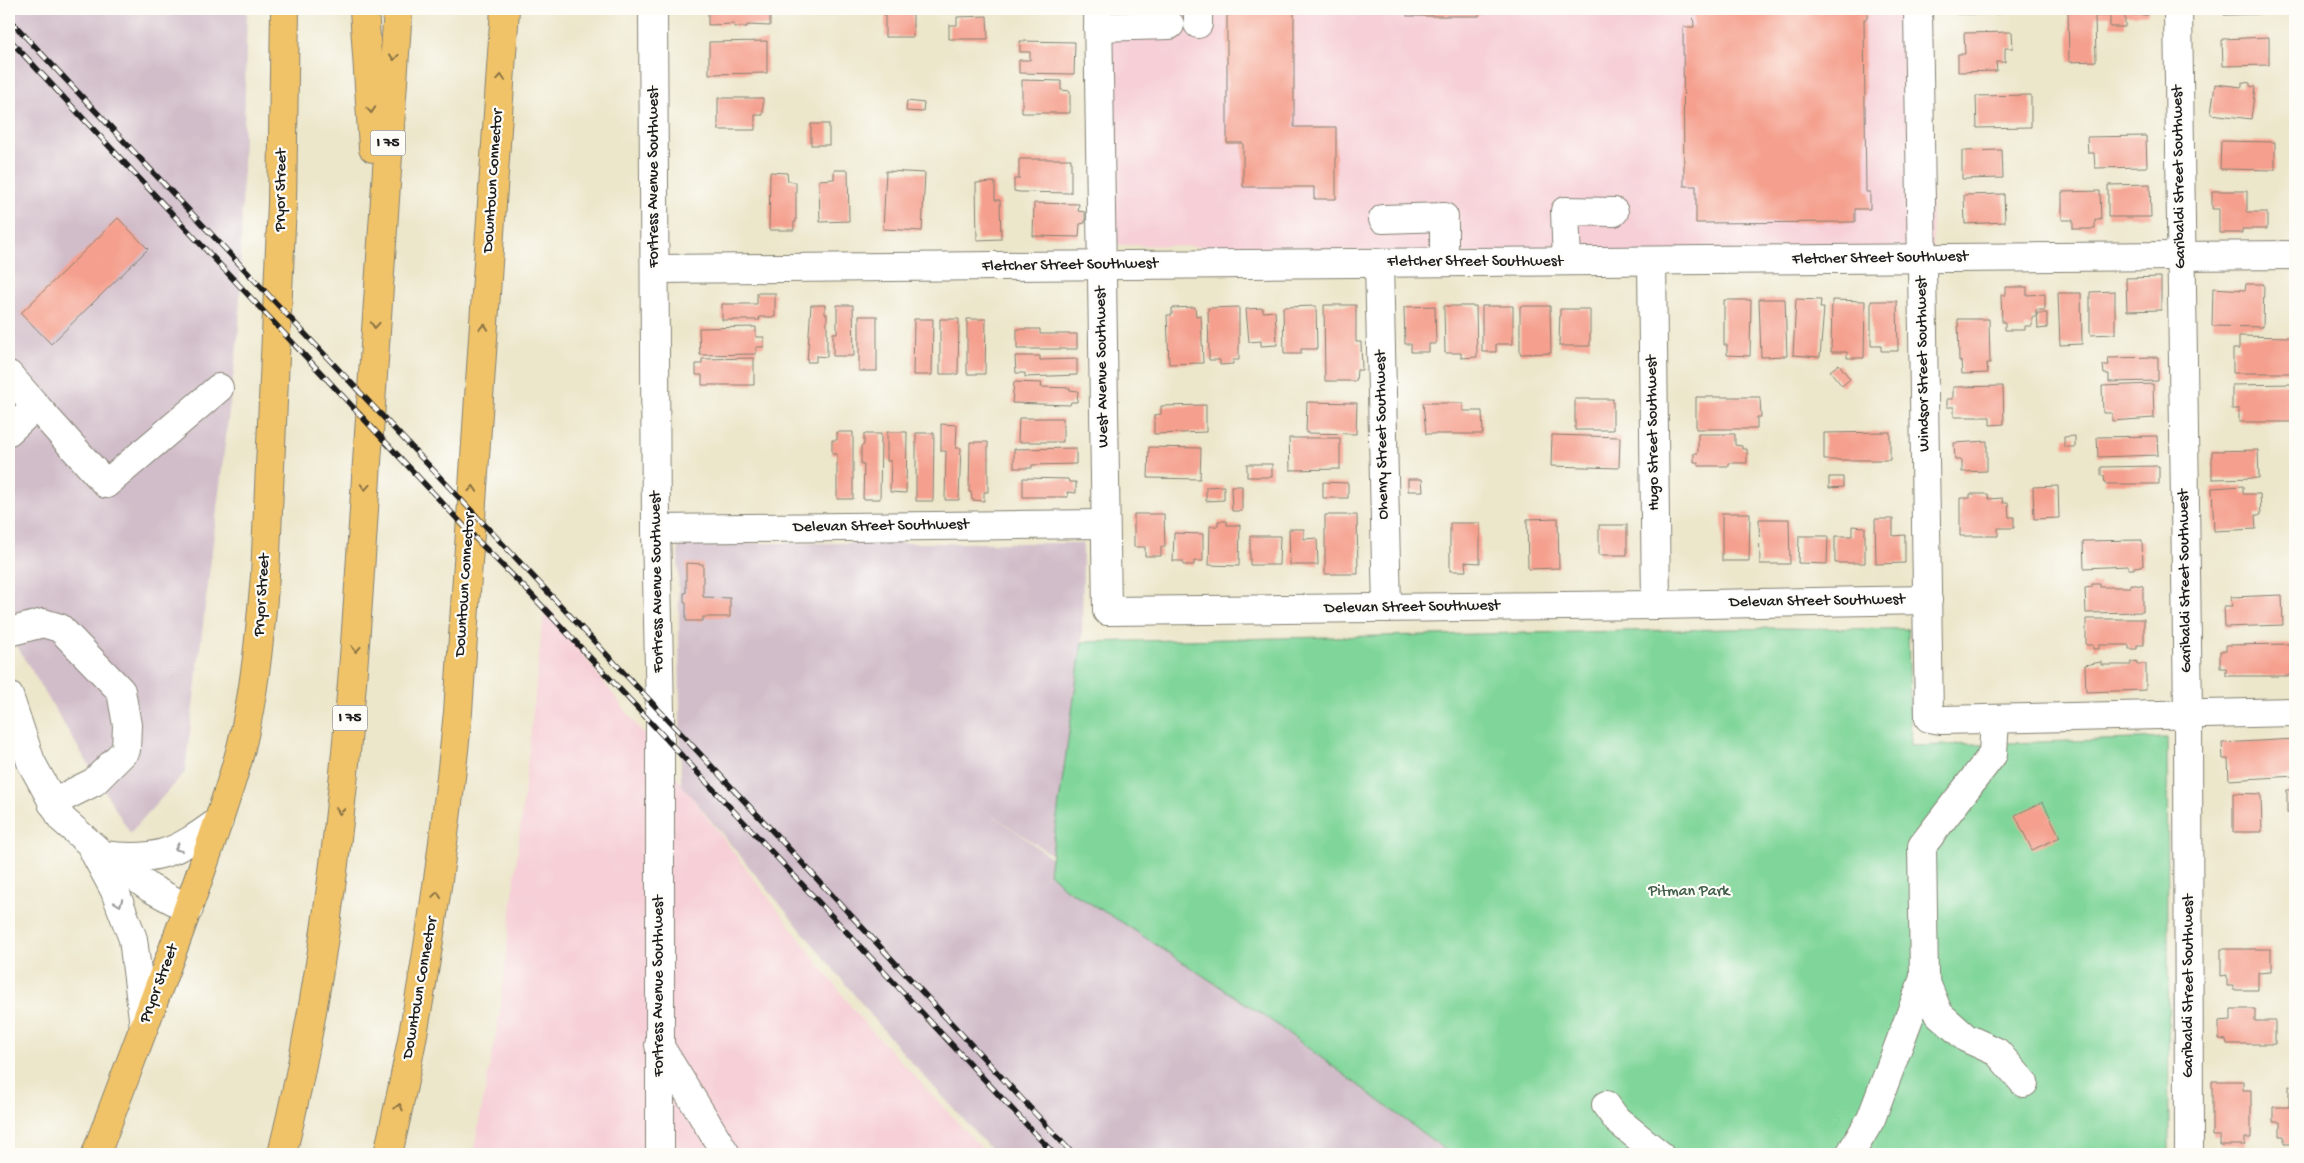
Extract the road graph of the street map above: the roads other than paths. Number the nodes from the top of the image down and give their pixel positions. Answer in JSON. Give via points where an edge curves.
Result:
{"nodes":[{"id":1,"x":285,"y":9,"type":"edge"},
{"id":2,"x":364,"y":9,"type":"edge"},
{"id":3,"x":398,"y":9,"type":"edge"},
{"id":4,"x":653,"y":9,"type":"edge"},
{"id":5,"x":1918,"y":9,"type":"edge"},
{"id":6,"x":2178,"y":9,"type":"edge"},
{"id":7,"x":505,"y":10,"type":"edge"},
{"id":8,"x":1098,"y":18,"type":"edge"},
{"id":9,"x":1170,"y":25,"type":"dead end"},
{"id":10,"x":1614,"y":212,"type":"dead end"},
{"id":11,"x":1383,"y":219,"type":"dead end"},
{"id":12,"x":2295,"y":255,"type":"edge"},
{"id":13,"x":2181,"y":256,"type":"junction"},
{"id":14,"x":1922,"y":258,"type":"junction"},
{"id":15,"x":1567,"y":261,"type":"junction"},
{"id":16,"x":1652,"y":261,"type":"junction"},
{"id":17,"x":1444,"y":262,"type":"junction"},
{"id":18,"x":1379,"y":263,"type":"junction"},
{"id":19,"x":1102,"y":265,"type":"junction"},
{"id":20,"x":655,"y":269,"type":"junction"},
{"id":21,"x":378,"y":276,"type":"junction"},
{"id":22,"x":9,"y":375,"type":"edge"},
{"id":23,"x":219,"y":388,"type":"dead end"},
{"id":24,"x":36,"y":406,"type":"junction"},
{"id":25,"x":9,"y":431,"type":"edge"},
{"id":26,"x":1105,"y":524,"type":"junction"},
{"id":27,"x":656,"y":530,"type":"junction"},
{"id":28,"x":1928,"y":600,"type":"junction"},
{"id":29,"x":1656,"y":605,"type":"junction"},
{"id":30,"x":1387,"y":608,"type":"junction"},
{"id":31,"x":1222,"y":610,"type":"joint"},
{"id":32,"x":9,"y":632,"type":"edge"},
{"id":33,"x":9,"y":696,"type":"edge"},
{"id":34,"x":2295,"y":712,"type":"edge"},
{"id":35,"x":2188,"y":713,"type":"junction"},
{"id":36,"x":1995,"y":719,"type":"junction"},
{"id":37,"x":20,"y":767,"type":"edge"},
{"id":38,"x":52,"y":803,"type":"junction"},
{"id":39,"x":219,"y":821,"type":"junction"},
{"id":40,"x":96,"y":849,"type":"junction"},
{"id":41,"x":189,"y":909,"type":"junction"},
{"id":42,"x":1924,"y":978,"type":"junction"},
{"id":43,"x":144,"y":1026,"type":"junction"},
{"id":44,"x":659,"y":1045,"type":"junction"},
{"id":45,"x":2024,"y":1083,"type":"dead end"},
{"id":46,"x":1606,"y":1105,"type":"dead end"},
{"id":47,"x":96,"y":1154,"type":"edge"},
{"id":48,"x":282,"y":1154,"type":"edge"},
{"id":49,"x":388,"y":1154,"type":"edge"},
{"id":50,"x":660,"y":1154,"type":"edge"},
{"id":51,"x":726,"y":1154,"type":"edge"},
{"id":52,"x":1659,"y":1154,"type":"edge"},
{"id":53,"x":1850,"y":1154,"type":"edge"},
{"id":54,"x":2189,"y":1154,"type":"edge"}],
"edges":[{"from":1,"to":39,"type":"main road","name":"Pryor Street","via":[[282,204],[265,576],[252,692],[241,746]]},
{"from":2,"to":21,"type":"main road","one_way":true,"via":[[376,184]]},
{"from":3,"to":21,"type":"main road","number":"I 75","one_way":true},
{"from":4,"to":20,"type":"street","name":"Fortress Avenue Southwest"},
{"from":5,"to":14,"type":"street","name":"Windsor Street Southwest"},
{"from":6,"to":13,"type":"street","name":"Garibaldi Street Southwest"},
{"from":49,"to":7,"type":"main road","name":"Downtown Connector","one_way":true,"via":[[418,1010],[447,819],[458,712]]},
{"from":8,"to":9,"type":"street"},
{"from":8,"to":19,"type":"street","name":"West Avenue Southwest"},
{"from":10,"to":15,"type":"street","via":[[1555,212]]},
{"from":11,"to":17,"type":"street","via":[[1444,221]]},
{"from":12,"to":13,"type":"street","name":"Fletcher Street Southwest"},
{"from":13,"to":14,"type":"street","name":"Fletcher Street Southwest"},
{"from":13,"to":35,"type":"street","name":"Garibaldi Street Southwest"},
{"from":14,"to":16,"type":"street","name":"Fletcher Street Southwest"},
{"from":14,"to":28,"type":"street","name":"Windsor Street Southwest"},
{"from":15,"to":16,"type":"street","name":"Fletcher Street Southwest"},
{"from":15,"to":17,"type":"street","name":"Fletcher Street Southwest"},
{"from":16,"to":29,"type":"street","name":"Hugo Street Southwest"},
{"from":17,"to":18,"type":"street","name":"Fletcher Street Southwest"},
{"from":18,"to":19,"type":"street","name":"Fletcher Street Southwest"},
{"from":18,"to":30,"type":"street","name":"Ohenry Street Southwest"},
{"from":19,"to":20,"type":"street","name":"Fletcher Street Southwest"},
{"from":19,"to":26,"type":"street","name":"West Avenue Southwest"},
{"from":20,"to":27,"type":"street","name":"Fortress Avenue Southwest"},
{"from":21,"to":48,"type":"main road","number":"I 75","one_way":true,"via":[[354,678],[341,804],[312,1017]]},
{"from":22,"to":24,"type":"street"},
{"from":23,"to":24,"type":"street","via":[[106,484]]},
{"from":24,"to":25,"type":"street"},
{"from":26,"to":27,"type":"street","name":"Delevan Street Southwest"},
{"from":26,"to":31,"type":"street","name":"West Avenue Southwest","via":[[1107,611]]},
{"from":27,"to":44,"type":"street","name":"Fortress Avenue Southwest","via":[[660,712]]},
{"from":28,"to":29,"type":"street","name":"Delevan Street Southwest"},
{"from":28,"to":36,"type":"street","name":"Delevan Street Southwest","via":[[1929,718]]},
{"from":29,"to":30,"type":"street","name":"Delevan Street Southwest"},
{"from":30,"to":31,"type":"street","name":"Delevan Street Southwest"},
{"from":32,"to":38,"type":"street","via":[[43,623],[60,628],[121,691],[127,725],[126,750],[94,782]]},
{"from":33,"to":37,"type":"street"},
{"from":34,"to":35,"type":"street","name":"Delevan Street Southwest"},
{"from":35,"to":36,"type":"street","name":"Delevan Street Southwest"},
{"from":35,"to":54,"type":"street","name":"Garibaldi Street Southwest"},
{"from":36,"to":42,"type":"street","via":[[1993,754],[1922,846]]},
{"from":37,"to":38,"type":"street"},
{"from":38,"to":40,"type":"street","via":[[62,819]]},
{"from":39,"to":40,"type":"street","one_way":true,"via":[[187,844],[158,856],[127,858]]},
{"from":39,"to":41,"type":"main road","name":"Pryor Street"},
{"from":40,"to":41,"type":"street","via":[[150,888]]},
{"from":40,"to":43,"type":"street","one_way":true,"via":[[133,939]]},
{"from":41,"to":43,"type":"main road","name":"Pryor Street"},
{"from":42,"to":45,"type":"street","via":[[1939,1014],[1966,1038],[1997,1052]]},
{"from":42,"to":53,"type":"street","via":[[1871,1119]]},
{"from":43,"to":47,"type":"main road","name":"Pryor Street"},
{"from":44,"to":50,"type":"street","name":"Fortress Avenue Southwest"},
{"from":44,"to":51,"type":"street"},
{"from":46,"to":52,"type":"street","via":[[1618,1120]]}]}
